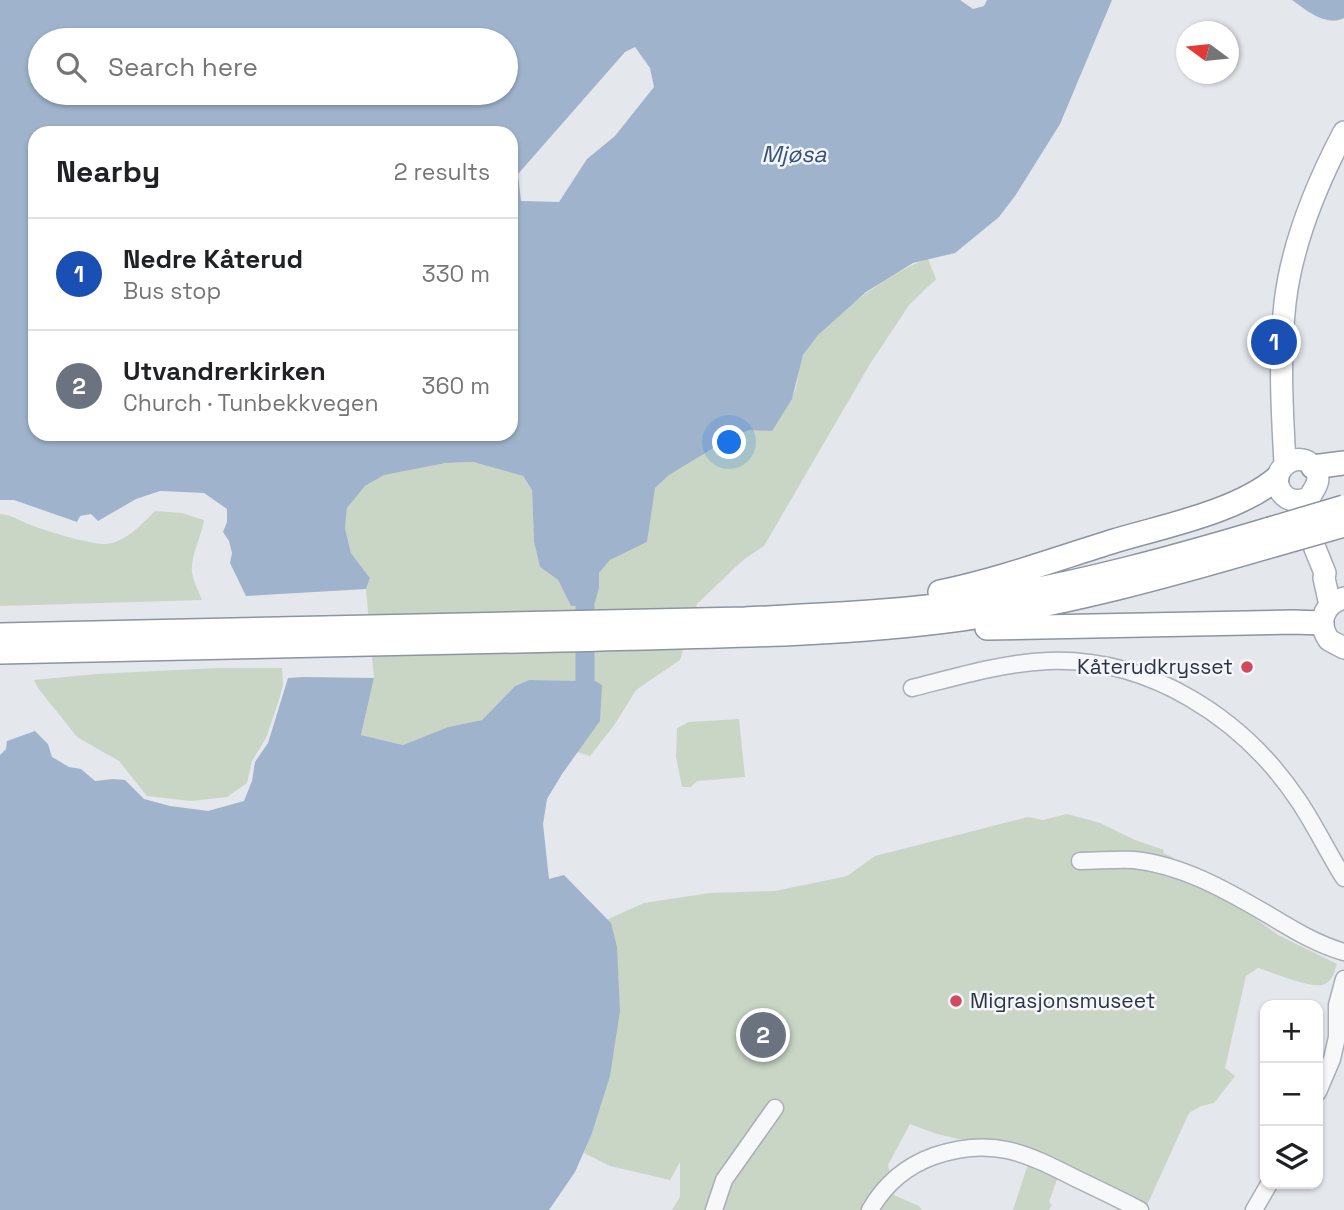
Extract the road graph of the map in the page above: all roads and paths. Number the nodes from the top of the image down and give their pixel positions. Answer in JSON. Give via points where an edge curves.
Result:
{"nodes":[{"id":1,"x":1344,"y":132,"type":"edge"},
{"id":2,"x":1344,"y":463,"type":"edge"},
{"id":3,"x":1294,"y":467,"type":"junction"},
{"id":4,"x":1300,"y":499,"type":"junction"},
{"id":5,"x":1344,"y":507,"type":"edge"},
{"id":6,"x":1344,"y":525,"type":"edge"},
{"id":7,"x":1272,"y":537,"type":"junction"},
{"id":8,"x":1335,"y":605,"type":"edge"},
{"id":9,"x":865,"y":621,"type":"junction"},
{"id":10,"x":555,"y":631,"type":"junction"},
{"id":11,"x":0,"y":635,"type":"edge"},
{"id":12,"x":1344,"y":648,"type":"edge"},
{"id":13,"x":0,"y":652,"type":"edge"},
{"id":14,"x":912,"y":688,"type":"dead end"},
{"id":15,"x":1080,"y":862,"type":"dead end"},
{"id":16,"x":1344,"y":878,"type":"edge"},
{"id":17,"x":1344,"y":952,"type":"edge"},
{"id":18,"x":1343,"y":988,"type":"edge"},
{"id":19,"x":1323,"y":1080,"type":"edge"},
{"id":20,"x":775,"y":1108,"type":"dead end"},
{"id":21,"x":1266,"y":1189,"type":"edge"},
{"id":22,"x":714,"y":1210,"type":"edge"},
{"id":23,"x":870,"y":1210,"type":"edge"},
{"id":24,"x":1140,"y":1210,"type":"edge"},
{"id":25,"x":1254,"y":1210,"type":"edge"}],
"edges":[{"from":1,"to":3,"type":"main road","via":[[1309,208],[1285,302],[1284,412]]},
{"from":2,"to":3,"type":"highway"},
{"from":3,"to":4,"type":"main road","via":[[1280,492]]},
{"from":3,"to":4,"type":"main road","via":[[1318,476],[1318,486]]},
{"from":3,"to":9,"type":"highway","via":[[1246,498],[1221,508]]},
{"from":4,"to":8,"type":"main road"},
{"from":5,"to":7,"type":"highway","bridge":true},
{"from":6,"to":7,"type":"highway","bridge":true},
{"from":7,"to":9,"type":"highway","via":[[1122,588],[1055,603],[962,619]]},
{"from":8,"to":9,"type":"highway","via":[[953,630]]},
{"from":8,"to":12,"type":"main road","via":[[1329,640]]},
{"from":9,"to":10,"type":"highway","via":[[753,635]]},
{"from":10,"to":11,"type":"highway"},
{"from":10,"to":13,"type":"highway"},
{"from":14,"to":16,"type":"street","via":[[1049,661],[1100,665],[1175,688],[1216,716],[1271,765],[1298,800]]},
{"from":15,"to":17,"type":"street","via":[[1130,860],[1186,872]]},
{"from":18,"to":19,"type":"street","via":[[1332,1059]]},
{"from":20,"to":22,"type":"street","via":[[724,1180]]},
{"from":21,"to":25,"type":"street"},
{"from":23,"to":24,"type":"street","via":[[886,1187],[919,1161],[979,1146],[1031,1156]]}]}
